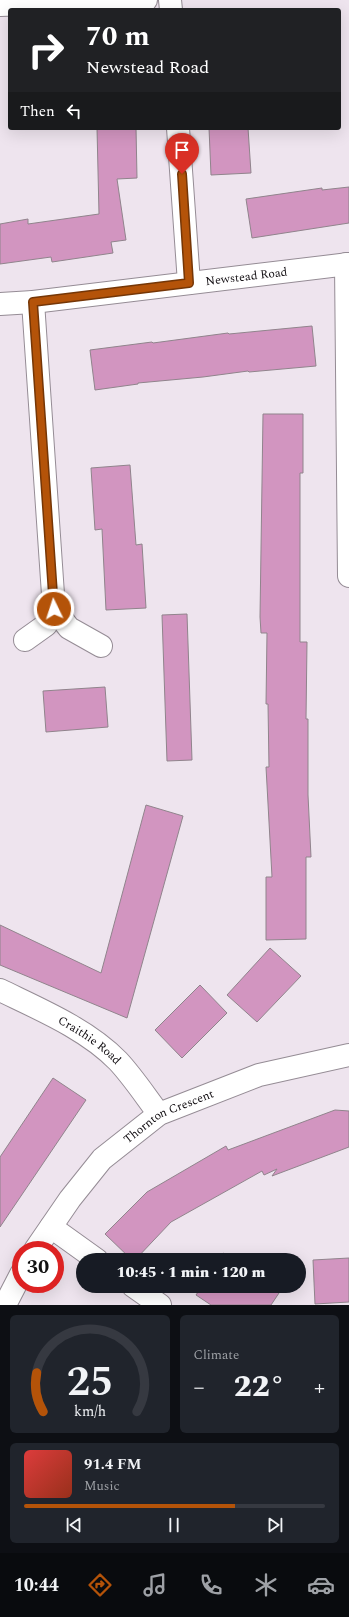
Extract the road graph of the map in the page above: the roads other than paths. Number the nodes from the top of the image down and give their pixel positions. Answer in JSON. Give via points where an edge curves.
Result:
{"nodes":[{"id":1,"x":146,"y":0,"type":"edge"},
{"id":2,"x":41,"y":2,"type":"edge"},
{"id":3,"x":0,"y":6,"type":"edge"},
{"id":4,"x":178,"y":130,"type":"edge"},
{"id":5,"x":348,"y":264,"type":"edge"},
{"id":6,"x":189,"y":283,"type":"junction"},
{"id":7,"x":33,"y":302,"type":"junction"},
{"id":8,"x":0,"y":304,"type":"edge"},
{"id":9,"x":349,"y":576,"type":"edge"},
{"id":10,"x":54,"y":609,"type":"junction"},
{"id":11,"x":25,"y":640,"type":"dead end"},
{"id":12,"x":101,"y":646,"type":"dead end"},
{"id":13,"x":0,"y":990,"type":"edge"},
{"id":14,"x":349,"y":1054,"type":"edge"},
{"id":15,"x":160,"y":1114,"type":"junction"},
{"id":16,"x":51,"y":1228,"type":"junction"},
{"id":17,"x":42,"y":1241,"type":"edge"},
{"id":18,"x":87,"y":1253,"type":"edge"},
{"id":19,"x":12,"y":1291,"type":"edge"},
{"id":20,"x":143,"y":1293,"type":"edge"},
{"id":21,"x":5,"y":1305,"type":"edge"},
{"id":22,"x":160,"y":1305,"type":"edge"}],
"edges":[{"from":1,"to":2,"type":"street"},
{"from":2,"to":3,"type":"street"},
{"from":4,"to":6,"type":"street"},
{"from":5,"to":6,"type":"street","name":"Newstead Road"},
{"from":5,"to":9,"type":"street"},
{"from":6,"to":7,"type":"street","name":"Newstead Road"},
{"from":7,"to":8,"type":"street","name":"Newstead Road"},
{"from":7,"to":10,"type":"street"},
{"from":10,"to":11,"type":"street","via":[[46,625]]},
{"from":10,"to":12,"type":"street","via":[[69,628]]},
{"from":13,"to":15,"type":"street","name":"Craithie Road","via":[[84,1034],[118,1061]]},
{"from":14,"to":15,"type":"street","name":"Thornton Crescent","via":[[258,1075]]},
{"from":15,"to":16,"type":"street","name":"Thornton Crescent","via":[[102,1159]]},
{"from":16,"to":17,"type":"street","name":"Thornton Crescent"},
{"from":16,"to":18,"type":"street"},
{"from":19,"to":21,"type":"street"},
{"from":20,"to":22,"type":"street"}]}
